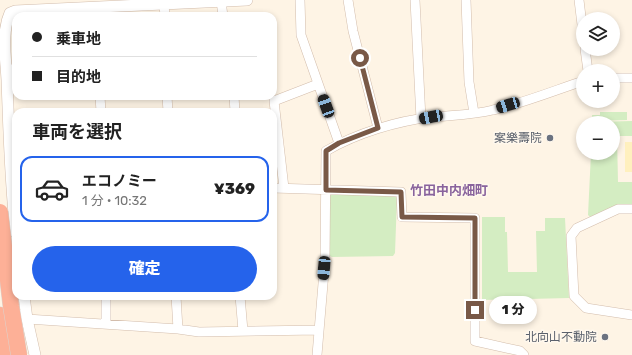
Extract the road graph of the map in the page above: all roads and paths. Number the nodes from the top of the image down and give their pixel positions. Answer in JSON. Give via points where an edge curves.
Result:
{"nodes":[{"id":1,"x":247,"y":0,"type":"edge"},
{"id":2,"x":300,"y":0,"type":"edge"},
{"id":3,"x":348,"y":0,"type":"edge"},
{"id":4,"x":415,"y":0,"type":"edge"},
{"id":5,"x":466,"y":0,"type":"edge"},
{"id":6,"x":579,"y":0,"type":"edge"},
{"id":7,"x":221,"y":1,"type":"junction"},
{"id":8,"x":164,"y":5,"type":"junction"},
{"id":9,"x":12,"y":12,"type":"edge"},
{"id":10,"x":12,"y":12,"type":"edge"},
{"id":11,"x":165,"y":12,"type":"edge"},
{"id":12,"x":222,"y":12,"type":"edge"},
{"id":13,"x":580,"y":12,"type":"edge"},
{"id":14,"x":3,"y":33,"type":"edge"},
{"id":15,"x":11,"y":69,"type":"edge"},
{"id":16,"x":620,"y":78,"type":"edge"},
{"id":17,"x":632,"y":78,"type":"edge"},
{"id":18,"x":576,"y":82,"type":"edge"},
{"id":19,"x":318,"y":84,"type":"junction"},
{"id":20,"x":277,"y":100,"type":"edge"},
{"id":21,"x":12,"y":108,"type":"edge"},
{"id":22,"x":474,"y":113,"type":"junction"},
{"id":23,"x":421,"y":119,"type":"junction"},
{"id":24,"x":277,"y":127,"type":"edge"},
{"id":25,"x":378,"y":128,"type":"junction"},
{"id":26,"x":339,"y":143,"type":"junction"},
{"id":27,"x":277,"y":188,"type":"edge"},
{"id":28,"x":284,"y":188,"type":"junction"},
{"id":29,"x":326,"y":190,"type":"junction"},
{"id":30,"x":632,"y":209,"type":"edge"},
{"id":31,"x":0,"y":212,"type":"edge"},
{"id":32,"x":25,"y":300,"type":"edge"},
{"id":33,"x":106,"y":300,"type":"edge"},
{"id":34,"x":176,"y":300,"type":"edge"},
{"id":35,"x":240,"y":300,"type":"edge"},
{"id":36,"x":0,"y":315,"type":"edge"},
{"id":37,"x":632,"y":315,"type":"edge"},
{"id":38,"x":27,"y":318,"type":"junction"},
{"id":39,"x":106,"y":323,"type":"junction"},
{"id":40,"x":178,"y":329,"type":"junction"},
{"id":41,"x":319,"y":330,"type":"junction"},
{"id":42,"x":243,"y":332,"type":"junction"},
{"id":43,"x":7,"y":355,"type":"edge"},
{"id":44,"x":19,"y":355,"type":"edge"},
{"id":45,"x":35,"y":355,"type":"edge"},
{"id":46,"x":317,"y":355,"type":"edge"},
{"id":47,"x":524,"y":355,"type":"edge"}],
"edges":[{"from":1,"to":7,"type":"street"},
{"from":2,"to":19,"type":"street","via":[[301,35]]},
{"from":3,"to":25,"type":"street","via":[[352,31]]},
{"from":4,"to":23,"type":"street"},
{"from":5,"to":22,"type":"street","via":[[469,82]]},
{"from":6,"to":13,"type":"street"},
{"from":7,"to":8,"type":"street"},
{"from":7,"to":12,"type":"street"},
{"from":8,"to":10,"type":"street"},
{"from":8,"to":11,"type":"street"},
{"from":9,"to":14,"type":"street"},
{"from":14,"to":15,"type":"street"},
{"from":15,"to":21,"type":"street"},
{"from":16,"to":17,"type":"street"},
{"from":18,"to":22,"type":"street","via":[[493,110]]},
{"from":19,"to":20,"type":"street"},
{"from":19,"to":26,"type":"street"},
{"from":22,"to":23,"type":"street"},
{"from":23,"to":25,"type":"street"},
{"from":24,"to":28,"type":"street"},
{"from":25,"to":26,"type":"street"},
{"from":26,"to":29,"type":"street","via":[[326,151]]},
{"from":27,"to":28,"type":"street"},
{"from":28,"to":29,"type":"street"},
{"from":29,"to":41,"type":"street","via":[[325,260]]},
{"from":29,"to":47,"type":"street","via":[[401,192],[402,217],[475,218],[475,341],[520,351]]},
{"from":30,"to":37,"type":"street","via":[[618,209],[577,228],[571,236],[574,296],[586,308]]},
{"from":31,"to":44,"type":"highway","bridge":true},
{"from":32,"to":38,"type":"street"},
{"from":33,"to":39,"type":"street"},
{"from":34,"to":40,"type":"street"},
{"from":35,"to":42,"type":"street"},
{"from":36,"to":38,"type":"street","via":[[20,314]]},
{"from":36,"to":43,"type":"highway"},
{"from":38,"to":39,"type":"street"},
{"from":38,"to":45,"type":"street"},
{"from":39,"to":40,"type":"street"},
{"from":40,"to":42,"type":"street","via":[[199,332]]},
{"from":41,"to":42,"type":"street"},
{"from":41,"to":46,"type":"street"}]}
